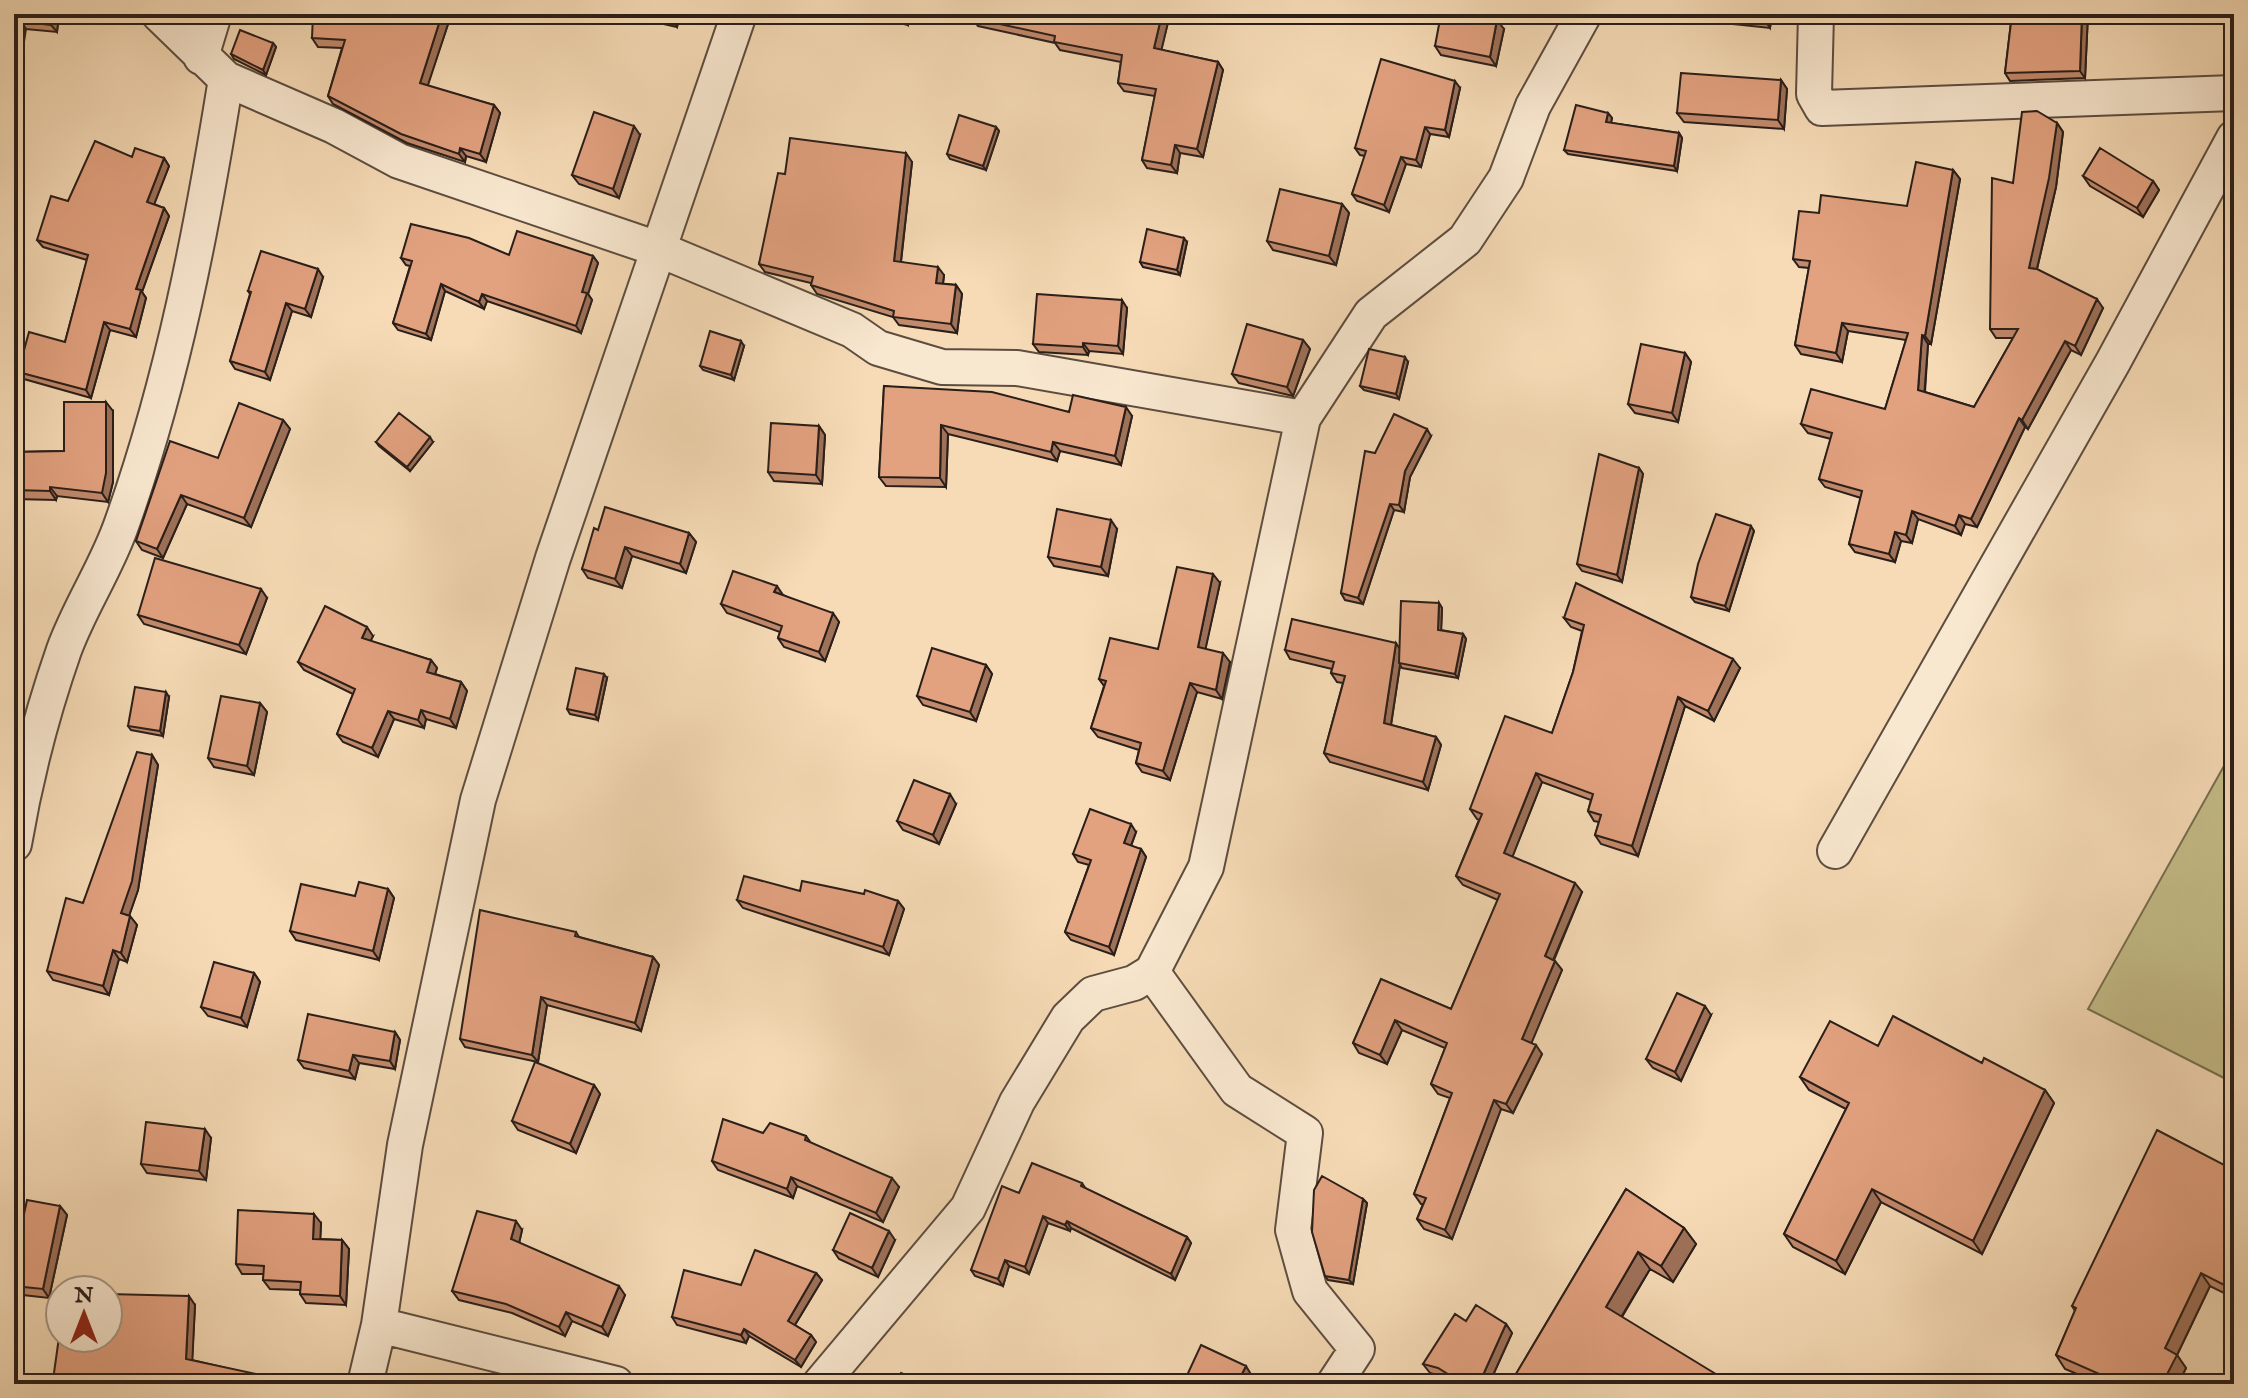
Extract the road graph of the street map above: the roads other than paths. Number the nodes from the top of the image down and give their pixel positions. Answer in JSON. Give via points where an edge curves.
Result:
{"nodes":[{"id":1,"x":159,"y":14,"type":"edge"},
{"id":2,"x":214,"y":14,"type":"edge"},
{"id":3,"x":739,"y":14,"type":"edge"},
{"id":4,"x":1584,"y":14,"type":"edge"},
{"id":5,"x":1816,"y":14,"type":"edge"},
{"id":6,"x":214,"y":68,"type":"junction"},
{"id":7,"x":2234,"y":93,"type":"edge"},
{"id":8,"x":2234,"y":138,"type":"edge"},
{"id":9,"x":658,"y":249,"type":"junction"},
{"id":10,"x":1303,"y":418,"type":"junction"},
{"id":11,"x":14,"y":844,"type":"edge"},
{"id":12,"x":1835,"y":851,"type":"dead end"},
{"id":13,"x":1152,"y":972,"type":"junction"},
{"id":14,"x":379,"y":1325,"type":"junction"},
{"id":15,"x":365,"y":1384,"type":"edge"},
{"id":16,"x":616,"y":1384,"type":"edge"},
{"id":17,"x":820,"y":1384,"type":"edge"},
{"id":18,"x":1334,"y":1384,"type":"edge"}],
"edges":[{"from":1,"to":6,"type":"street"},
{"from":2,"to":6,"type":"street"},
{"from":3,"to":9,"type":"street"},
{"from":4,"to":10,"type":"street","via":[[1533,106],[1506,178],[1465,240],[1371,314]]},
{"from":5,"to":7,"type":"street","via":[[1814,94],[1822,108]]},
{"from":6,"to":9,"type":"street","via":[[399,161]]},
{"from":6,"to":11,"type":"street","via":[[205,207],[155,424],[121,526],[65,649],[24,788]]},
{"from":8,"to":12,"type":"street","via":[[2106,376]]},
{"from":9,"to":10,"type":"street","via":[[852,330],[878,348],[942,367],[1017,368]]},
{"from":9,"to":14,"type":"street","via":[[478,800],[405,1145]]},
{"from":10,"to":13,"type":"street","via":[[1206,867]]},
{"from":13,"to":17,"type":"street","via":[[1134,983],[1093,994],[1068,1018],[1017,1102],[968,1208]]},
{"from":13,"to":18,"type":"street","via":[[1237,1090],[1305,1133],[1293,1230],[1310,1291],[1357,1349]]},
{"from":14,"to":15,"type":"street"},
{"from":14,"to":16,"type":"street"}]}
